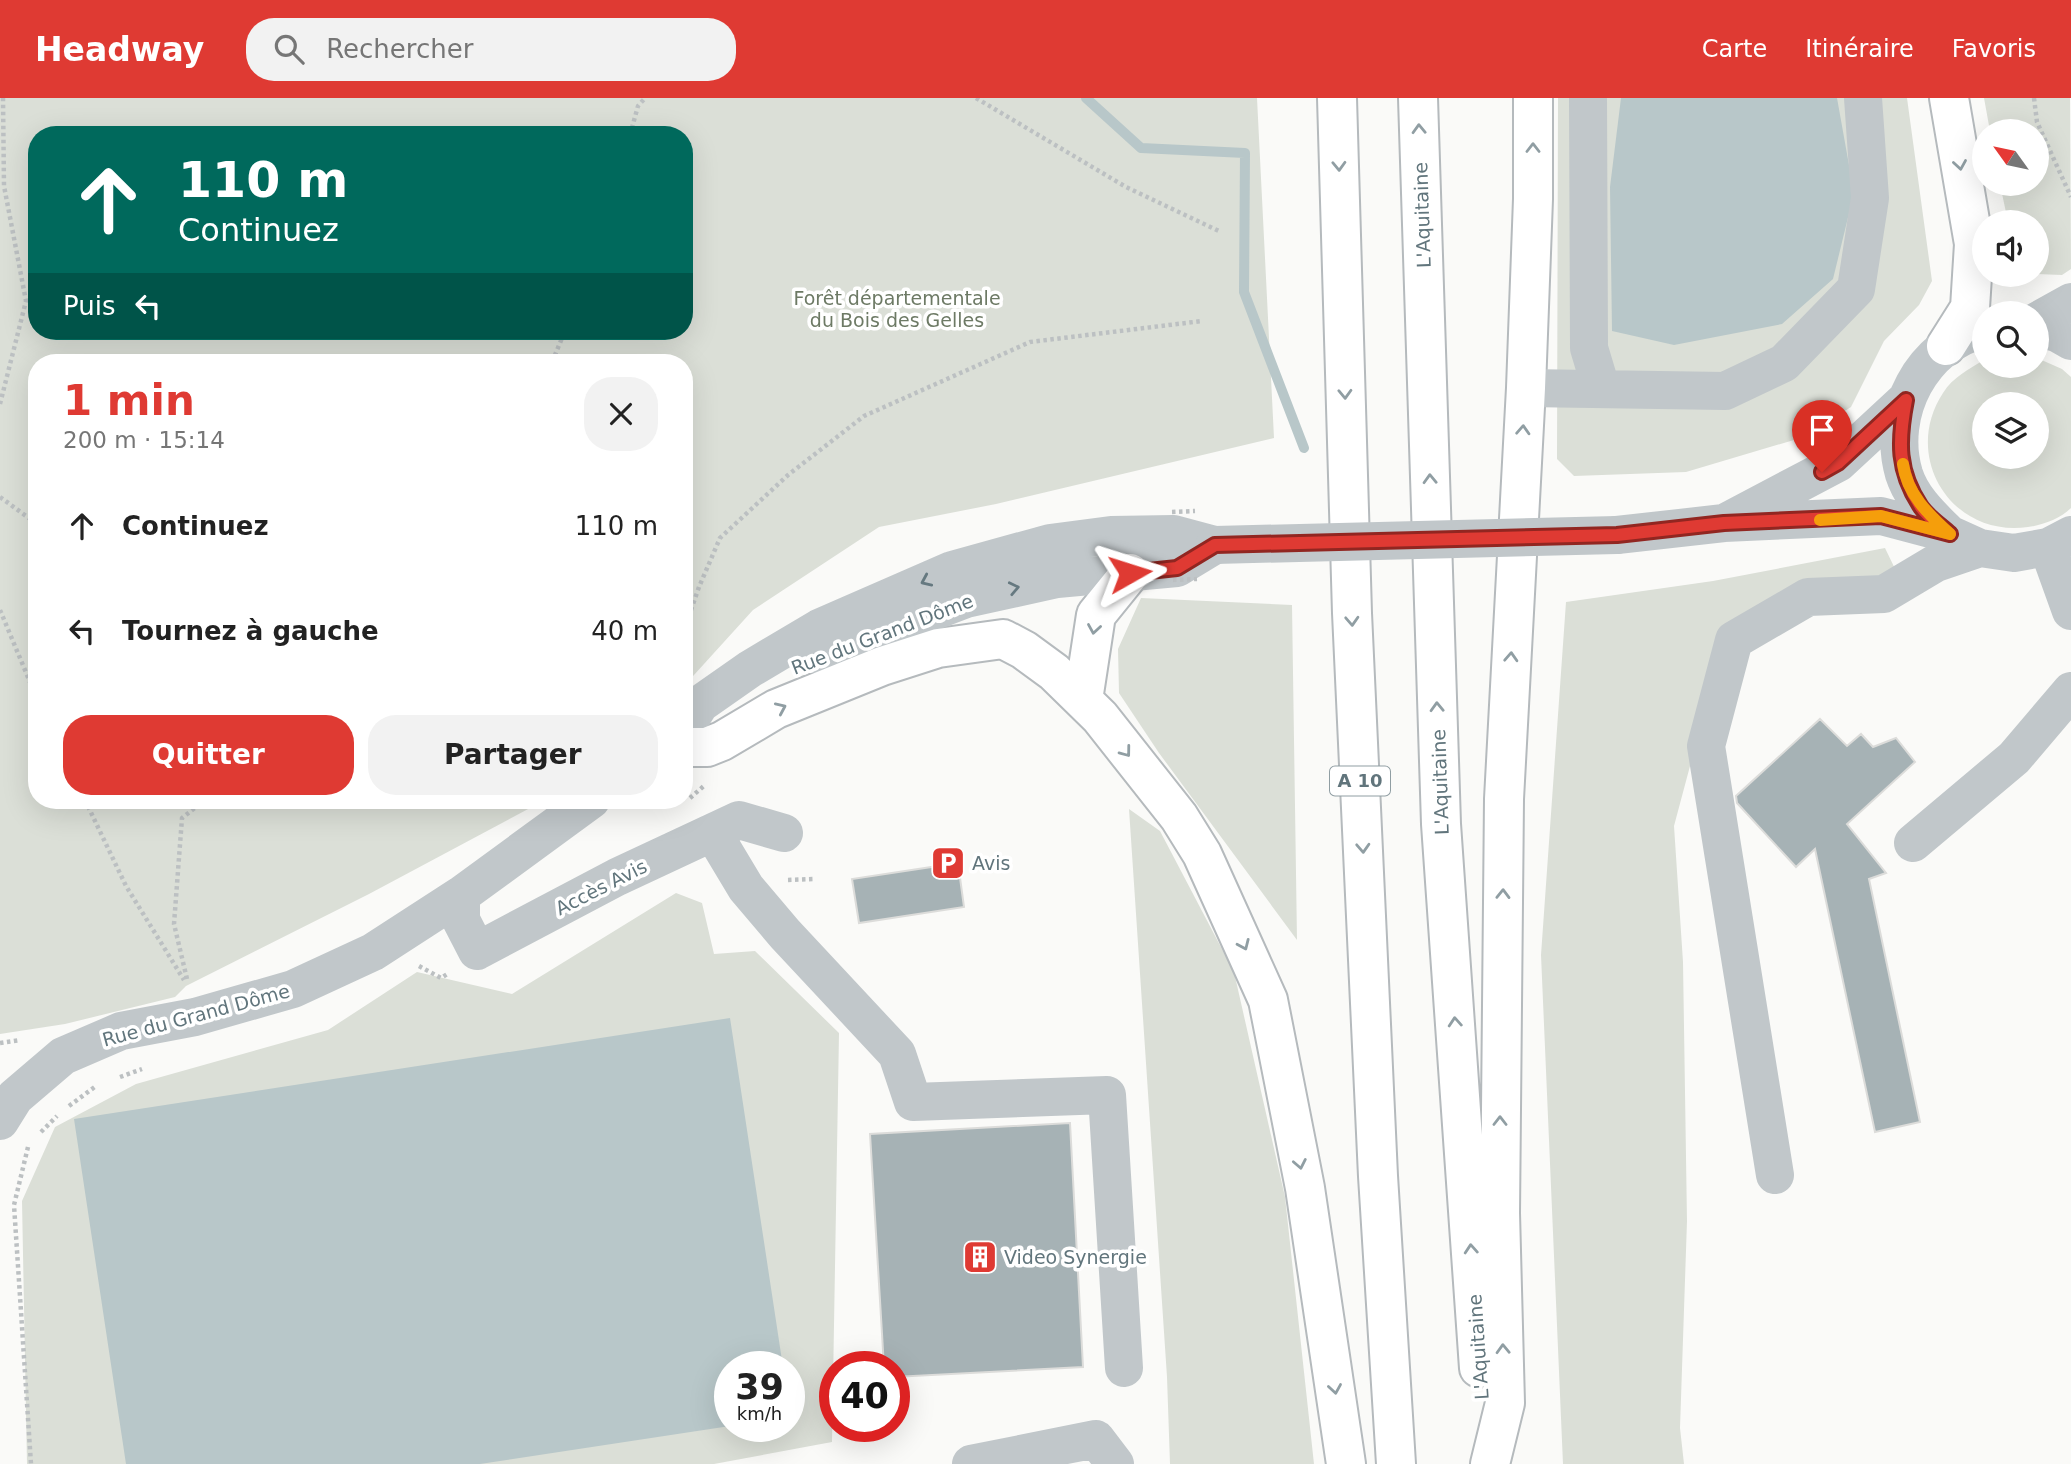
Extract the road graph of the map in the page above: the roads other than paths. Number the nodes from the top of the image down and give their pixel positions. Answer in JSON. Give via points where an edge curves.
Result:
{"nodes":[{"id":1,"x":1337,"y":98,"type":"edge"},
{"id":2,"x":1418,"y":98,"type":"edge"},
{"id":3,"x":1533,"y":98,"type":"edge"},
{"id":4,"x":1588,"y":98,"type":"edge"},
{"id":5,"x":1863,"y":98,"type":"edge"},
{"id":6,"x":1949,"y":98,"type":"edge"},
{"id":7,"x":2071,"y":302,"type":"edge"},
{"id":8,"x":2049,"y":314,"type":"edge"},
{"id":9,"x":2049,"y":331,"type":"edge"},
{"id":10,"x":1972,"y":332,"type":"edge"},
{"id":11,"x":2071,"y":341,"type":"edge"},
{"id":12,"x":1946,"y":346,"type":"junction"},
{"id":13,"x":1526,"y":388,"type":"junction"},
{"id":14,"x":1601,"y":388,"type":"junction"},
{"id":15,"x":1906,"y":400,"type":"junction"},
{"id":16,"x":1724,"y":523,"type":"junction"},
{"id":17,"x":1965,"y":541,"type":"junction"},
{"id":18,"x":2059,"y":541,"type":"edge"},
{"id":19,"x":1163,"y":567,"type":"junction"},
{"id":20,"x":2071,"y":611,"type":"edge"},
{"id":21,"x":2071,"y":691,"type":"edge"},
{"id":22,"x":1083,"y":699,"type":"junction"},
{"id":23,"x":693,"y":715,"type":"edge"},
{"id":24,"x":693,"y":727,"type":"edge"},
{"id":25,"x":693,"y":747,"type":"edge"},
{"id":26,"x":579,"y":809,"type":"edge"},
{"id":27,"x":713,"y":833,"type":"junction"},
{"id":28,"x":784,"y":833,"type":"dead end"},
{"id":29,"x":1913,"y":843,"type":"dead end"},
{"id":30,"x":461,"y":895,"type":"junction"},
{"id":31,"x":7,"y":1109,"type":"edge"},
{"id":32,"x":1775,"y":1175,"type":"dead end"},
{"id":33,"x":1124,"y":1368,"type":"dead end"},
{"id":34,"x":1024,"y":1459,"type":"edge"},
{"id":35,"x":971,"y":1464,"type":"edge"},
{"id":36,"x":1115,"y":1464,"type":"edge"},
{"id":37,"x":1346,"y":1464,"type":"edge"},
{"id":38,"x":1396,"y":1464,"type":"edge"},
{"id":39,"x":1488,"y":1464,"type":"edge"}],
"edges":[{"from":1,"to":38,"type":"highway","number":"A 10","one_way":true,"via":[[1352,612]]},
{"from":39,"to":2,"type":"highway","name":"L'Aquitaine","one_way":true,"via":[[1440,824]]},
{"from":13,"to":3,"type":"highway","one_way":true},
{"from":4,"to":14,"type":"street","via":[[1589,348]]},
{"from":5,"to":14,"type":"street","via":[[1870,198],[1856,289],[1784,363],[1725,391]]},
{"from":6,"to":12,"type":"highway","one_way":true,"via":[[1974,244],[1970,308]]},
{"from":7,"to":8,"type":"street"},
{"from":9,"to":11,"type":"street"},
{"from":10,"to":12,"type":"street"},
{"from":12,"to":15,"type":"street","via":[[1922,370]]},
{"from":13,"to":14,"type":"street"},
{"from":39,"to":13,"type":"highway","one_way":true,"via":[[1505,1403],[1500,1213],[1504,799]]},
{"from":15,"to":16,"type":"street","name":"Rue du Grand Dôme","via":[[1838,463]]},
{"from":15,"to":17,"type":"street","via":[[1899,437],[1905,474],[1922,508]]},
{"from":16,"to":17,"type":"street","via":[[1881,516]]},
{"from":16,"to":19,"type":"street","name":"Rue du Grand Dôme","bridge":true,"via":[[1617,535],[1215,545]]},
{"from":17,"to":18,"type":"street","via":[[2014,553]]},
{"from":17,"to":32,"type":"street","via":[[1884,594],[1808,597],[1734,640],[1706,746]]},
{"from":18,"to":20,"type":"street"},
{"from":19,"to":22,"type":"highway","one_way":true,"via":[[1096,615]]},
{"from":19,"to":23,"type":"street","name":"Rue du Grand Dôme","one_way":true,"via":[[1111,535],[1050,543],[952,570],[807,635],[700,704]]},
{"from":24,"to":19,"type":"street","name":"Rue du Grand Dôme","one_way":true,"via":[[715,720],[796,663],[966,599],[1057,579]]},
{"from":21,"to":29,"type":"street","via":[[2014,758]]},
{"from":25,"to":22,"type":"highway","one_way":true,"via":[[722,741],[776,709],[882,666],[938,648],[1003,639],[1055,672]]},
{"from":22,"to":37,"type":"highway","one_way":true,"via":[[1179,817],[1202,854],[1268,1000],[1305,1188]]},
{"from":26,"to":30,"type":"street","name":"Rue du Grand Dôme"},
{"from":27,"to":28,"type":"street","name":"Accès Avis","via":[[739,820]]},
{"from":27,"to":30,"type":"street","name":"Accès Avis","via":[[617,877],[477,951],[461,920]]},
{"from":27,"to":33,"type":"street","via":[[746,888],[897,1054],[913,1102],[1107,1095]]},
{"from":30,"to":31,"type":"street","name":"Rue du Grand Dôme","via":[[373,952],[293,989],[195,1017],[121,1031],[63,1056]]},
{"from":34,"to":35,"type":"street"},
{"from":34,"to":36,"type":"street","via":[[1096,1438]]}]}
